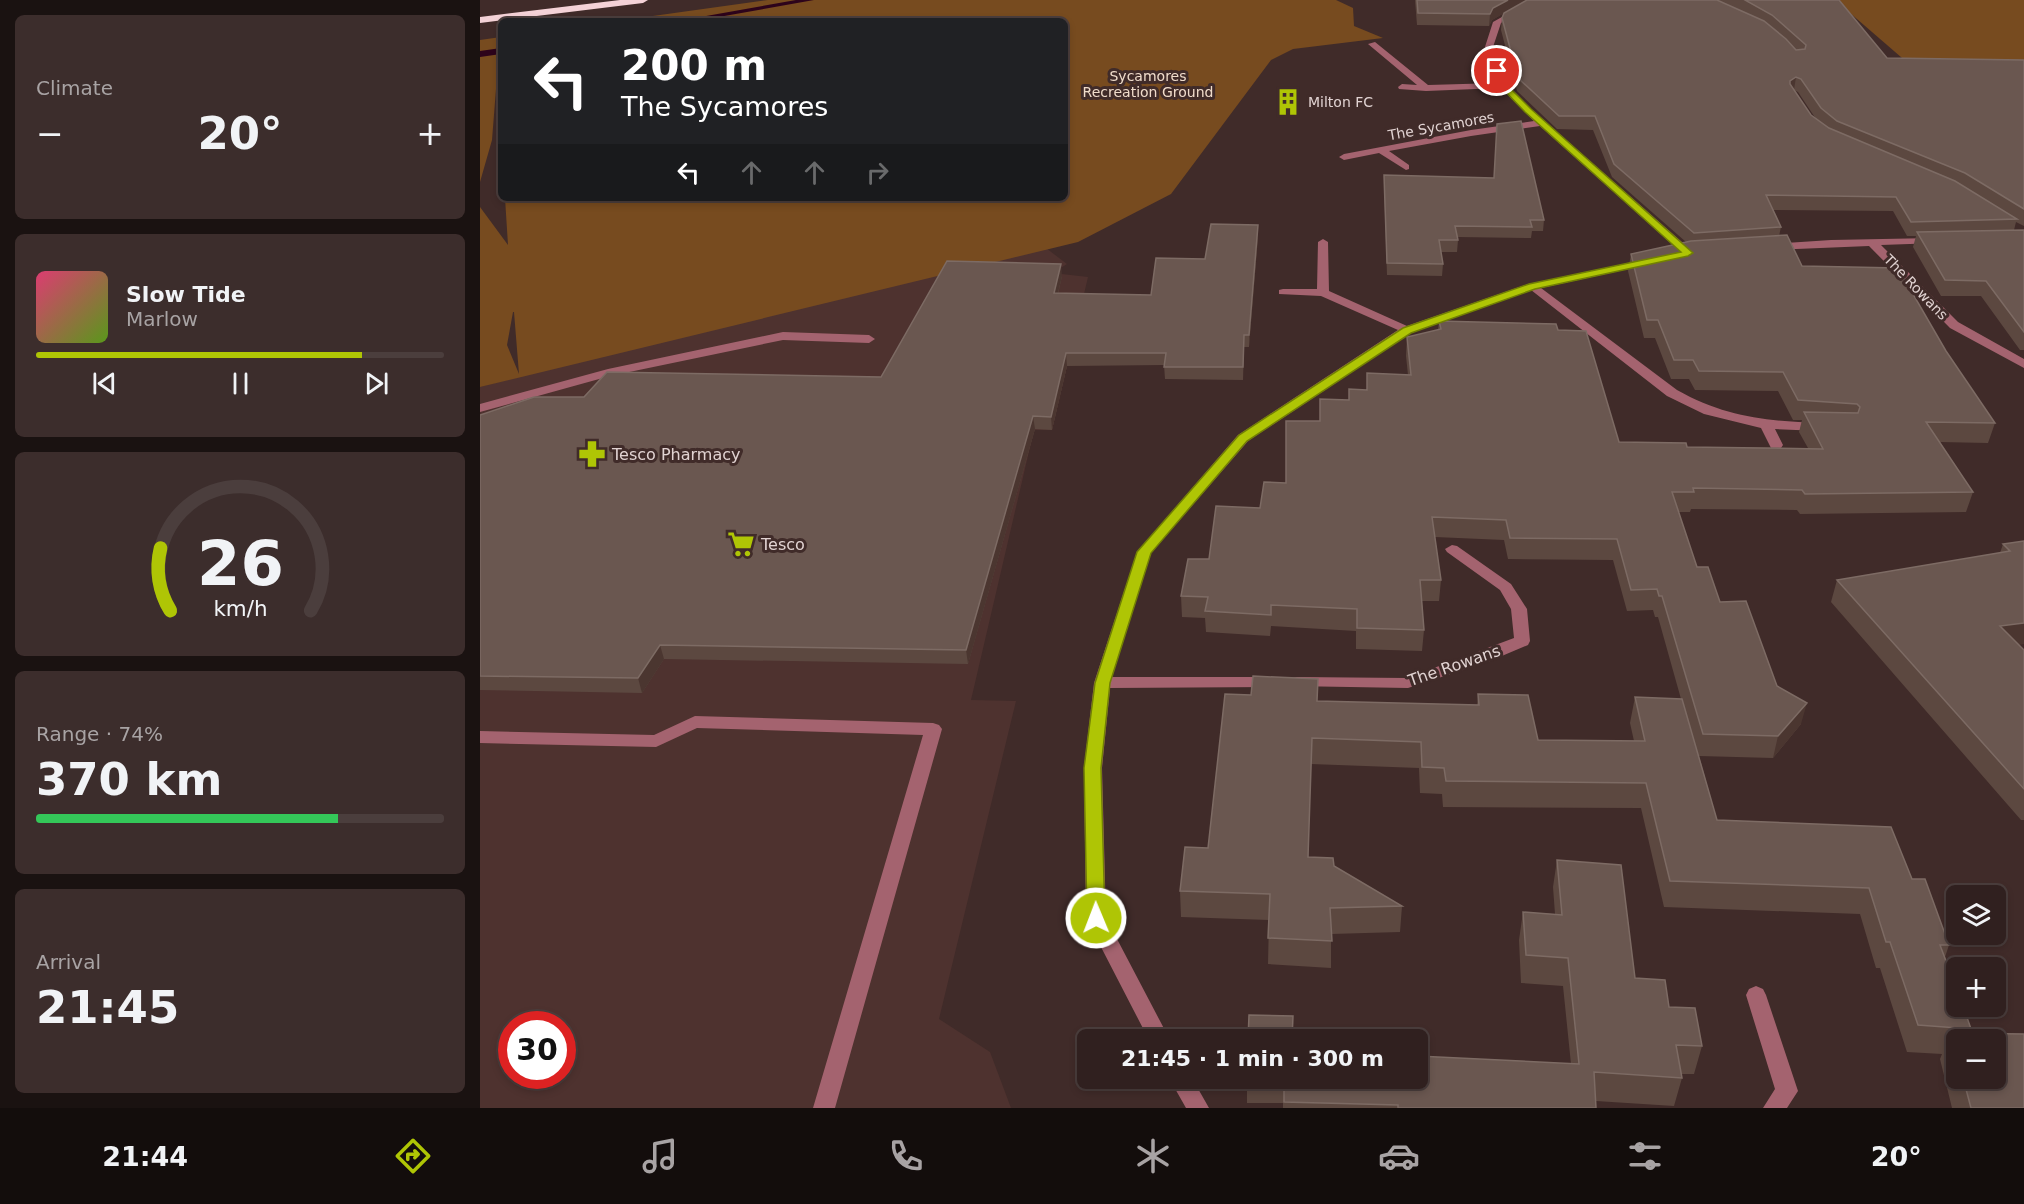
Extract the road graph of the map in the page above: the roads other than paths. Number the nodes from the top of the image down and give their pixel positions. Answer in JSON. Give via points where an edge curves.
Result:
{"nodes":[{"id":1,"x":643,"y":0,"type":"edge"},
{"id":2,"x":1538,"y":0,"type":"edge"},
{"id":3,"x":480,"y":20,"type":"edge"},
{"id":4,"x":1372,"y":44,"type":"dead end"},
{"id":5,"x":1503,"y":85,"type":"junction"},
{"id":6,"x":1402,"y":87,"type":"dead end"},
{"id":7,"x":1426,"y":88,"type":"junction"},
{"id":8,"x":1543,"y":123,"type":"junction"},
{"id":9,"x":1380,"y":150,"type":"junction"},
{"id":10,"x":1344,"y":157,"type":"dead end"},
{"id":11,"x":1406,"y":167,"type":"dead end"},
{"id":12,"x":1954,"y":241,"type":"edge"},
{"id":13,"x":1323,"y":242,"type":"dead end"},
{"id":14,"x":1872,"y":242,"type":"junction"},
{"id":15,"x":1760,"y":248,"type":"edge"},
{"id":16,"x":1532,"y":286,"type":"junction"},
{"id":17,"x":1283,"y":292,"type":"dead end"},
{"id":18,"x":1323,"y":293,"type":"junction"},
{"id":19,"x":1407,"y":330,"type":"junction"},
{"id":20,"x":868,"y":339,"type":"dead end"},
{"id":21,"x":2024,"y":364,"type":"edge"},
{"id":22,"x":480,"y":408,"type":"edge"},
{"id":23,"x":1767,"y":425,"type":"junction"},
{"id":24,"x":1834,"y":428,"type":"edge"},
{"id":25,"x":1776,"y":445,"type":"dead end"},
{"id":26,"x":1452,"y":549,"type":"dead end"},
{"id":27,"x":1102,"y":683,"type":"junction"},
{"id":28,"x":480,"y":737,"type":"edge"},
{"id":29,"x":1756,"y":995,"type":"dead end"},
{"id":30,"x":1154,"y":1029,"type":"edge"},
{"id":31,"x":1187,"y":1089,"type":"edge"},
{"id":32,"x":824,"y":1108,"type":"edge"},
{"id":33,"x":1198,"y":1108,"type":"edge"},
{"id":34,"x":1774,"y":1108,"type":"edge"}],
"edges":[{"from":1,"to":3,"type":"highway"},
{"from":2,"to":5,"type":"street","name":"The Sycamores","via":[[1497,22],[1488,50]]},
{"from":4,"to":7,"type":"street"},
{"from":5,"to":7,"type":"street"},
{"from":5,"to":8,"type":"street","name":"The Sycamores"},
{"from":6,"to":7,"type":"street"},
{"from":8,"to":9,"type":"street","name":"The Sycamores"},
{"from":8,"to":16,"type":"street","name":"The Sycamores","via":[[1694,253]]},
{"from":9,"to":10,"type":"street","name":"The Sycamores"},
{"from":9,"to":11,"type":"street","name":"The Sycamores"},
{"from":12,"to":14,"type":"street","name":"The Rowans"},
{"from":13,"to":18,"type":"street"},
{"from":14,"to":15,"type":"street","name":"The Rowans"},
{"from":14,"to":21,"type":"street","name":"The Rowans","via":[[1953,325]]},
{"from":16,"to":19,"type":"street"},
{"from":16,"to":23,"type":"street","via":[[1695,407]]},
{"from":17,"to":18,"type":"street"},
{"from":18,"to":19,"type":"street"},
{"from":19,"to":27,"type":"street","via":[[1243,438],[1159,534],[1144,552]]},
{"from":20,"to":22,"type":"street","via":[[783,336],[608,373]]},
{"from":23,"to":24,"type":"street"},
{"from":23,"to":25,"type":"street"},
{"from":26,"to":27,"type":"street","name":"The Rowans","via":[[1506,587],[1519,609],[1522,641],[1408,683]]},
{"from":27,"to":30,"type":"street","via":[[1092,768],[1096,918]]},
{"from":28,"to":32,"type":"street","via":[[656,741],[695,722],[933,729]]},
{"from":29,"to":34,"type":"street","via":[[1787,1091]]},
{"from":31,"to":33,"type":"street"}]}
